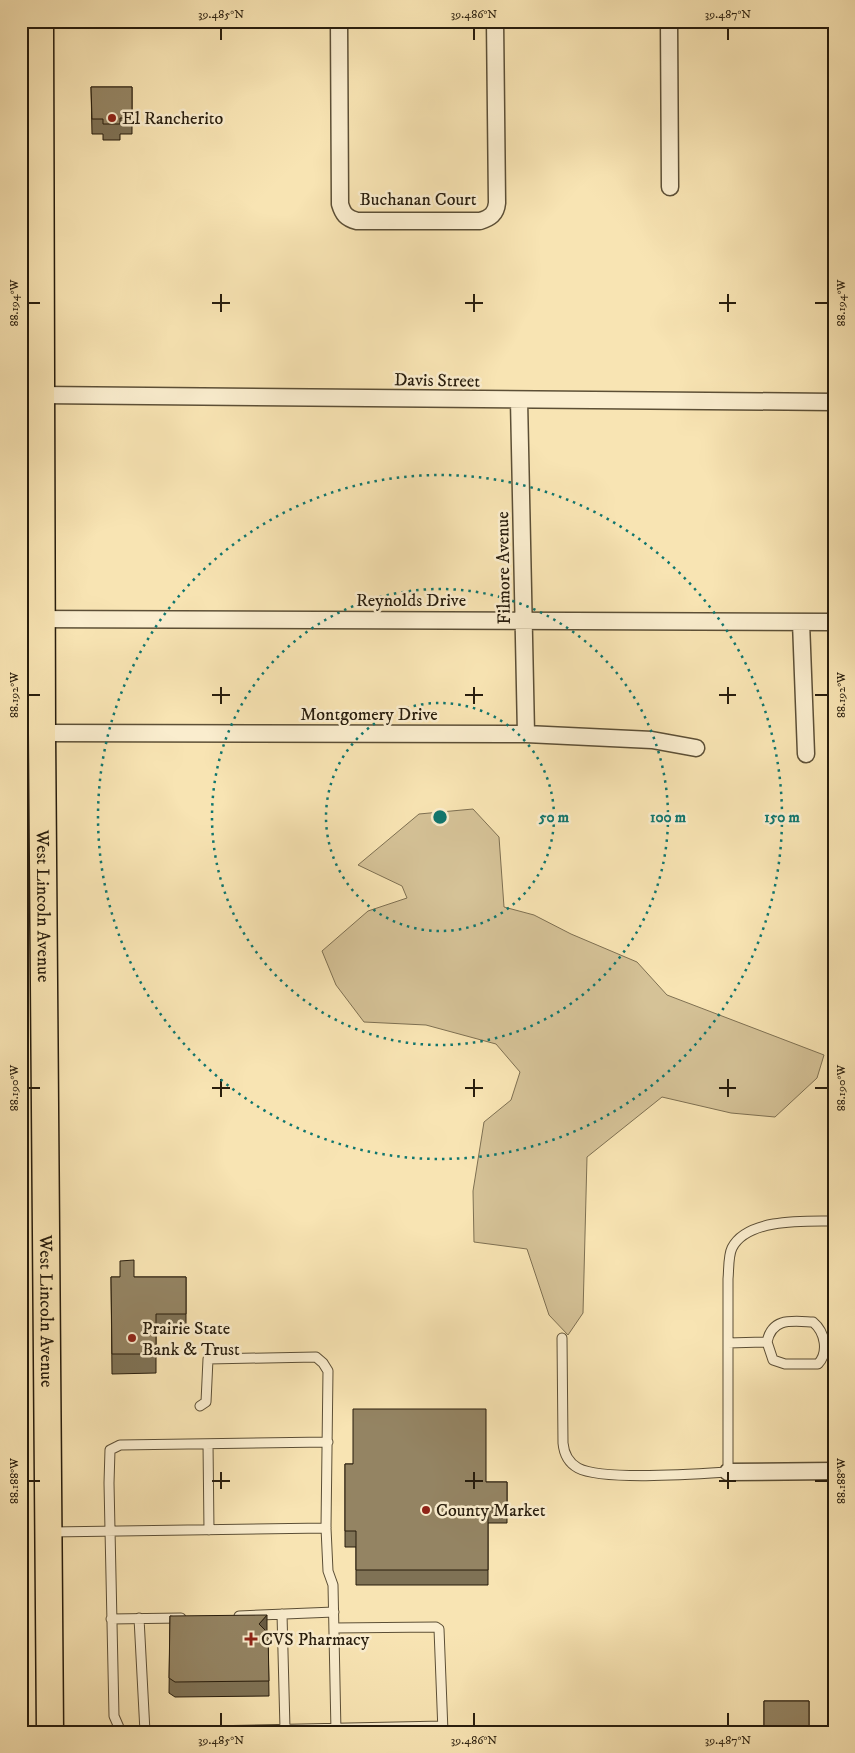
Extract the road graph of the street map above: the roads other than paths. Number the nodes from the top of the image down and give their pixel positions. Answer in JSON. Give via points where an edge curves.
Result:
{"nodes":[{"id":1,"x":40,"y":21,"type":"edge"},
{"id":2,"x":338,"y":21,"type":"edge"},
{"id":3,"x":495,"y":21,"type":"edge"},
{"id":4,"x":669,"y":21,"type":"edge"},
{"id":5,"x":670,"y":187,"type":"dead end"},
{"id":6,"x":34,"y":387,"type":"edge"},
{"id":7,"x":519,"y":400,"type":"junction"},
{"id":8,"x":834,"y":402,"type":"edge"},
{"id":9,"x":31,"y":620,"type":"edge"},
{"id":10,"x":524,"y":621,"type":"junction"},
{"id":11,"x":800,"y":622,"type":"junction"},
{"id":12,"x":834,"y":622,"type":"edge"},
{"id":13,"x":42,"y":733,"type":"junction"},
{"id":14,"x":526,"y":734,"type":"junction"},
{"id":15,"x":696,"y":748,"type":"dead end"},
{"id":16,"x":806,"y":754,"type":"dead end"},
{"id":17,"x":834,"y":1221,"type":"edge"},
{"id":18,"x":562,"y":1338,"type":"dead end"},
{"id":19,"x":767,"y":1342,"type":"junction"},
{"id":20,"x":728,"y":1343,"type":"junction"},
{"id":21,"x":200,"y":1406,"type":"dead end"},
{"id":22,"x":328,"y":1442,"type":"junction"},
{"id":23,"x":208,"y":1444,"type":"junction"},
{"id":24,"x":834,"y":1471,"type":"edge"},
{"id":25,"x":728,"y":1472,"type":"junction"},
{"id":26,"x":326,"y":1528,"type":"junction"},
{"id":27,"x":210,"y":1530,"type":"junction"},
{"id":28,"x":109,"y":1531,"type":"junction"},
{"id":29,"x":48,"y":1532,"type":"junction"},
{"id":30,"x":334,"y":1612,"type":"junction"},
{"id":31,"x":282,"y":1614,"type":"junction"},
{"id":32,"x":231,"y":1616,"type":"edge"},
{"id":33,"x":195,"y":1617,"type":"edge"},
{"id":34,"x":139,"y":1618,"type":"junction"},
{"id":35,"x":112,"y":1619,"type":"junction"},
{"id":36,"x":334,"y":1628,"type":"junction"},
{"id":37,"x":285,"y":1729,"type":"junction"},
{"id":38,"x":443,"y":1729,"type":"edge"},
{"id":39,"x":336,"y":1730,"type":"edge"},
{"id":40,"x":50,"y":1732,"type":"edge"},
{"id":41,"x":121,"y":1732,"type":"edge"},
{"id":42,"x":145,"y":1732,"type":"edge"},
{"id":43,"x":162,"y":1732,"type":"edge"}],
"edges":[{"from":1,"to":6,"type":"main road","name":"West Lincoln Avenue"},
{"from":2,"to":3,"type":"street","name":"Buchanan Court","via":[[340,204],[342,213],[357,221],[488,219],[496,208]]},
{"from":4,"to":5,"type":"street"},
{"from":6,"to":7,"type":"street","name":"Davis Street"},
{"from":6,"to":9,"type":"main road","name":"West Lincoln Avenue"},
{"from":7,"to":8,"type":"street","name":"Davis Street"},
{"from":7,"to":10,"type":"street","name":"Filmore Avenue"},
{"from":9,"to":10,"type":"street","name":"Reynolds Drive"},
{"from":9,"to":13,"type":"main road","name":"West Lincoln Avenue"},
{"from":10,"to":11,"type":"street","name":"Reynolds Drive"},
{"from":10,"to":14,"type":"street","name":"Filmore Avenue"},
{"from":11,"to":12,"type":"street","name":"Reynolds Drive"},
{"from":11,"to":16,"type":"street"},
{"from":13,"to":14,"type":"street","name":"Montgomery Drive"},
{"from":13,"to":29,"type":"main road","name":"West Lincoln Avenue"},
{"from":14,"to":15,"type":"street","name":"Montgomery Drive","via":[[652,740]]},
{"from":17,"to":20,"type":"lane","via":[[778,1222],[744,1236],[732,1248],[728,1279]]},
{"from":18,"to":25,"type":"lane","via":[[563,1443],[564,1452],[574,1465],[600,1475]]},
{"from":19,"to":19,"type":"lane","via":[[774,1326],[782,1321],[813,1322],[823,1334],[824,1354],[818,1364],[785,1364],[773,1360]]},
{"from":19,"to":20,"type":"lane"},
{"from":20,"to":25,"type":"lane"},
{"from":21,"to":22,"type":"lane","via":[[206,1402],[208,1359],[316,1357],[328,1371]]},
{"from":22,"to":23,"type":"lane"},
{"from":22,"to":26,"type":"lane"},
{"from":23,"to":27,"type":"lane"},
{"from":23,"to":28,"type":"lane","via":[[114,1446],[108,1457]]},
{"from":24,"to":25,"type":"street"},
{"from":26,"to":27,"type":"lane"},
{"from":26,"to":30,"type":"lane"},
{"from":27,"to":28,"type":"lane"},
{"from":28,"to":29,"type":"lane"},
{"from":28,"to":35,"type":"lane"},
{"from":29,"to":40,"type":"main road","name":"West Lincoln Avenue"},
{"from":30,"to":31,"type":"lane"},
{"from":30,"to":36,"type":"lane"},
{"from":31,"to":32,"type":"lane"},
{"from":31,"to":37,"type":"lane"},
{"from":33,"to":34,"type":"lane"},
{"from":34,"to":35,"type":"lane"},
{"from":34,"to":42,"type":"lane"},
{"from":35,"to":41,"type":"lane","via":[[114,1716]]},
{"from":36,"to":38,"type":"lane","via":[[436,1626],[441,1634]]},
{"from":36,"to":39,"type":"lane"},
{"from":37,"to":39,"type":"lane"},
{"from":37,"to":43,"type":"lane"},
{"from":38,"to":39,"type":"lane"}]}
